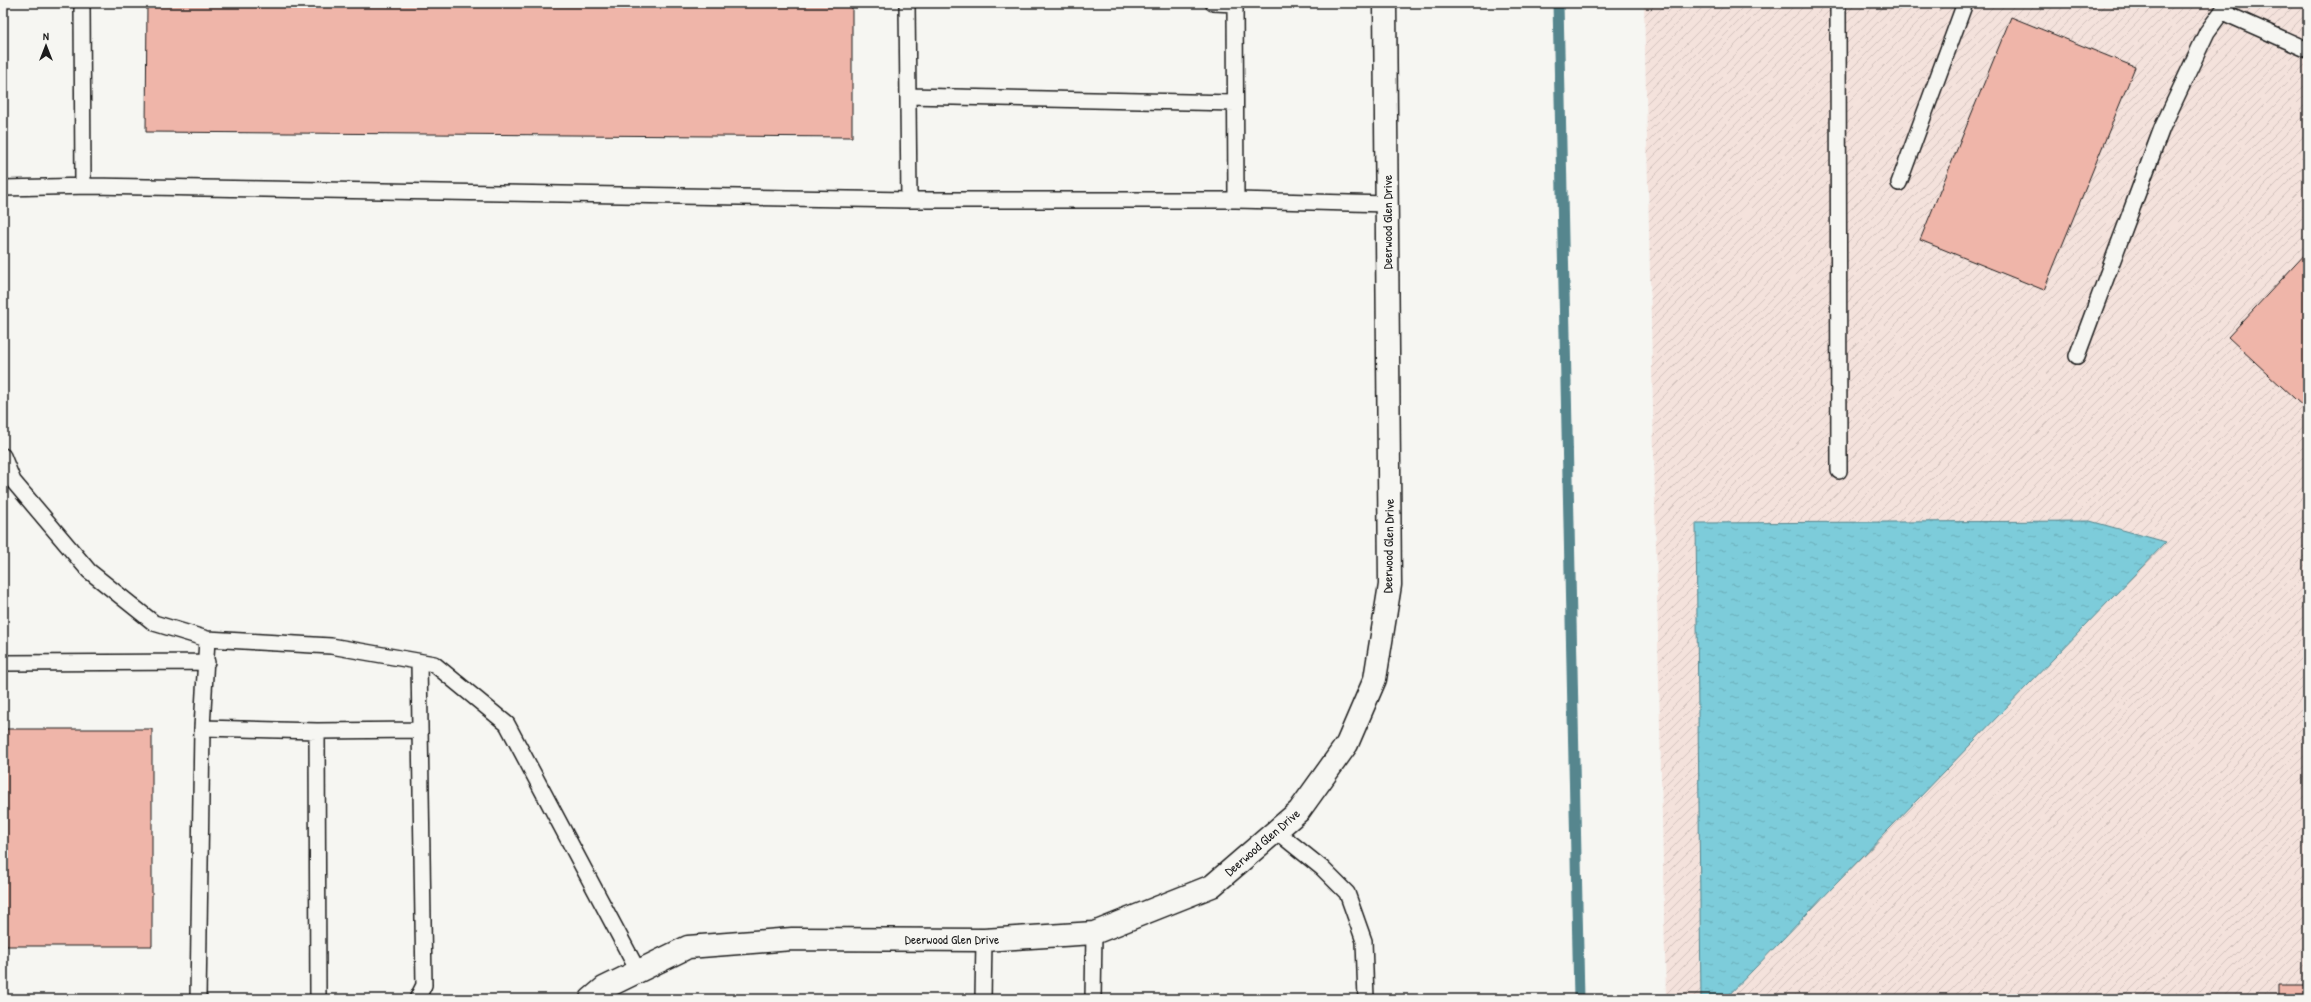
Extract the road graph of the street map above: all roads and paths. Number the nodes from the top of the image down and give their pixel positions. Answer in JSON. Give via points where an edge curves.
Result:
{"nodes":[{"id":1,"x":82,"y":3,"type":"edge"},
{"id":2,"x":907,"y":3,"type":"edge"},
{"id":3,"x":1213,"y":3,"type":"edge"},
{"id":4,"x":1235,"y":3,"type":"edge"},
{"id":5,"x":1385,"y":3,"type":"edge"},
{"id":6,"x":1838,"y":3,"type":"edge"},
{"id":7,"x":1965,"y":3,"type":"edge"},
{"id":8,"x":2227,"y":4,"type":"edge"},
{"id":9,"x":2308,"y":50,"type":"edge"},
{"id":10,"x":908,"y":96,"type":"junction"},
{"id":11,"x":1235,"y":103,"type":"junction"},
{"id":12,"x":1899,"y":183,"type":"dead end"},
{"id":13,"x":83,"y":186,"type":"junction"},
{"id":14,"x":3,"y":188,"type":"edge"},
{"id":15,"x":909,"y":200,"type":"junction"},
{"id":16,"x":1236,"y":200,"type":"junction"},
{"id":17,"x":1387,"y":204,"type":"junction"},
{"id":18,"x":2078,"y":356,"type":"dead end"},
{"id":19,"x":3,"y":456,"type":"edge"},
{"id":20,"x":1839,"y":471,"type":"dead end"},
{"id":21,"x":207,"y":639,"type":"junction"},
{"id":22,"x":207,"y":662,"type":"junction"},
{"id":23,"x":419,"y":662,"type":"junction"},
{"id":24,"x":3,"y":663,"type":"edge"},
{"id":25,"x":202,"y":728,"type":"junction"},
{"id":26,"x":420,"y":730,"type":"junction"},
{"id":27,"x":317,"y":731,"type":"junction"},
{"id":28,"x":1276,"y":831,"type":"junction"},
{"id":29,"x":1094,"y":933,"type":"junction"},
{"id":30,"x":984,"y":940,"type":"junction"},
{"id":31,"x":638,"y":971,"type":"junction"},
{"id":32,"x":198,"y":999,"type":"edge"},
{"id":33,"x":318,"y":999,"type":"edge"},
{"id":34,"x":417,"y":999,"type":"edge"},
{"id":35,"x":591,"y":999,"type":"edge"},
{"id":36,"x":983,"y":999,"type":"edge"},
{"id":37,"x":1093,"y":999,"type":"edge"},
{"id":38,"x":1366,"y":999,"type":"edge"}],
"edges":[{"from":1,"to":13,"type":"lane"},
{"from":2,"to":10,"type":"lane"},
{"from":3,"to":4,"type":"lane"},
{"from":4,"to":11,"type":"lane"},
{"from":5,"to":17,"type":"street","name":"Deerwood Glen Drive"},
{"from":6,"to":20,"type":"lane"},
{"from":7,"to":12,"type":"lane"},
{"from":8,"to":9,"type":"lane","via":[[2229,15],[2236,19]]},
{"from":8,"to":18,"type":"lane","via":[[2207,32],[2162,128]]},
{"from":10,"to":11,"type":"lane"},
{"from":10,"to":15,"type":"lane"},
{"from":11,"to":16,"type":"lane"},
{"from":13,"to":14,"type":"lane"},
{"from":13,"to":15,"type":"lane"},
{"from":15,"to":16,"type":"lane"},
{"from":16,"to":17,"type":"lane"},
{"from":17,"to":28,"type":"street","name":"Deerwood Glen Drive","via":[[1390,585],[1375,679],[1347,744],[1299,811]]},
{"from":19,"to":21,"type":"lane","via":[[13,481],[88,571],[154,623]]},
{"from":21,"to":22,"type":"lane"},
{"from":21,"to":23,"type":"lane","via":[[331,646]]},
{"from":22,"to":24,"type":"lane"},
{"from":22,"to":25,"type":"lane"},
{"from":23,"to":26,"type":"lane"},
{"from":23,"to":31,"type":"lane","via":[[434,664],[507,724]]},
{"from":25,"to":27,"type":"lane"},
{"from":25,"to":32,"type":"lane"},
{"from":26,"to":27,"type":"lane"},
{"from":26,"to":34,"type":"lane","via":[[424,985]]},
{"from":27,"to":33,"type":"lane"},
{"from":28,"to":29,"type":"street","name":"Deerwood Glen Drive","via":[[1212,886]]},
{"from":28,"to":38,"type":"lane","via":[[1322,868],[1347,893],[1364,941]]},
{"from":29,"to":30,"type":"street","name":"Deerwood Glen Drive"},
{"from":29,"to":37,"type":"lane"},
{"from":30,"to":31,"type":"street","name":"Deerwood Glen Drive","via":[[792,939],[688,947]]},
{"from":30,"to":36,"type":"lane"},
{"from":31,"to":35,"type":"street","name":"Deerwood Glen Drive","via":[[604,988]]}]}
